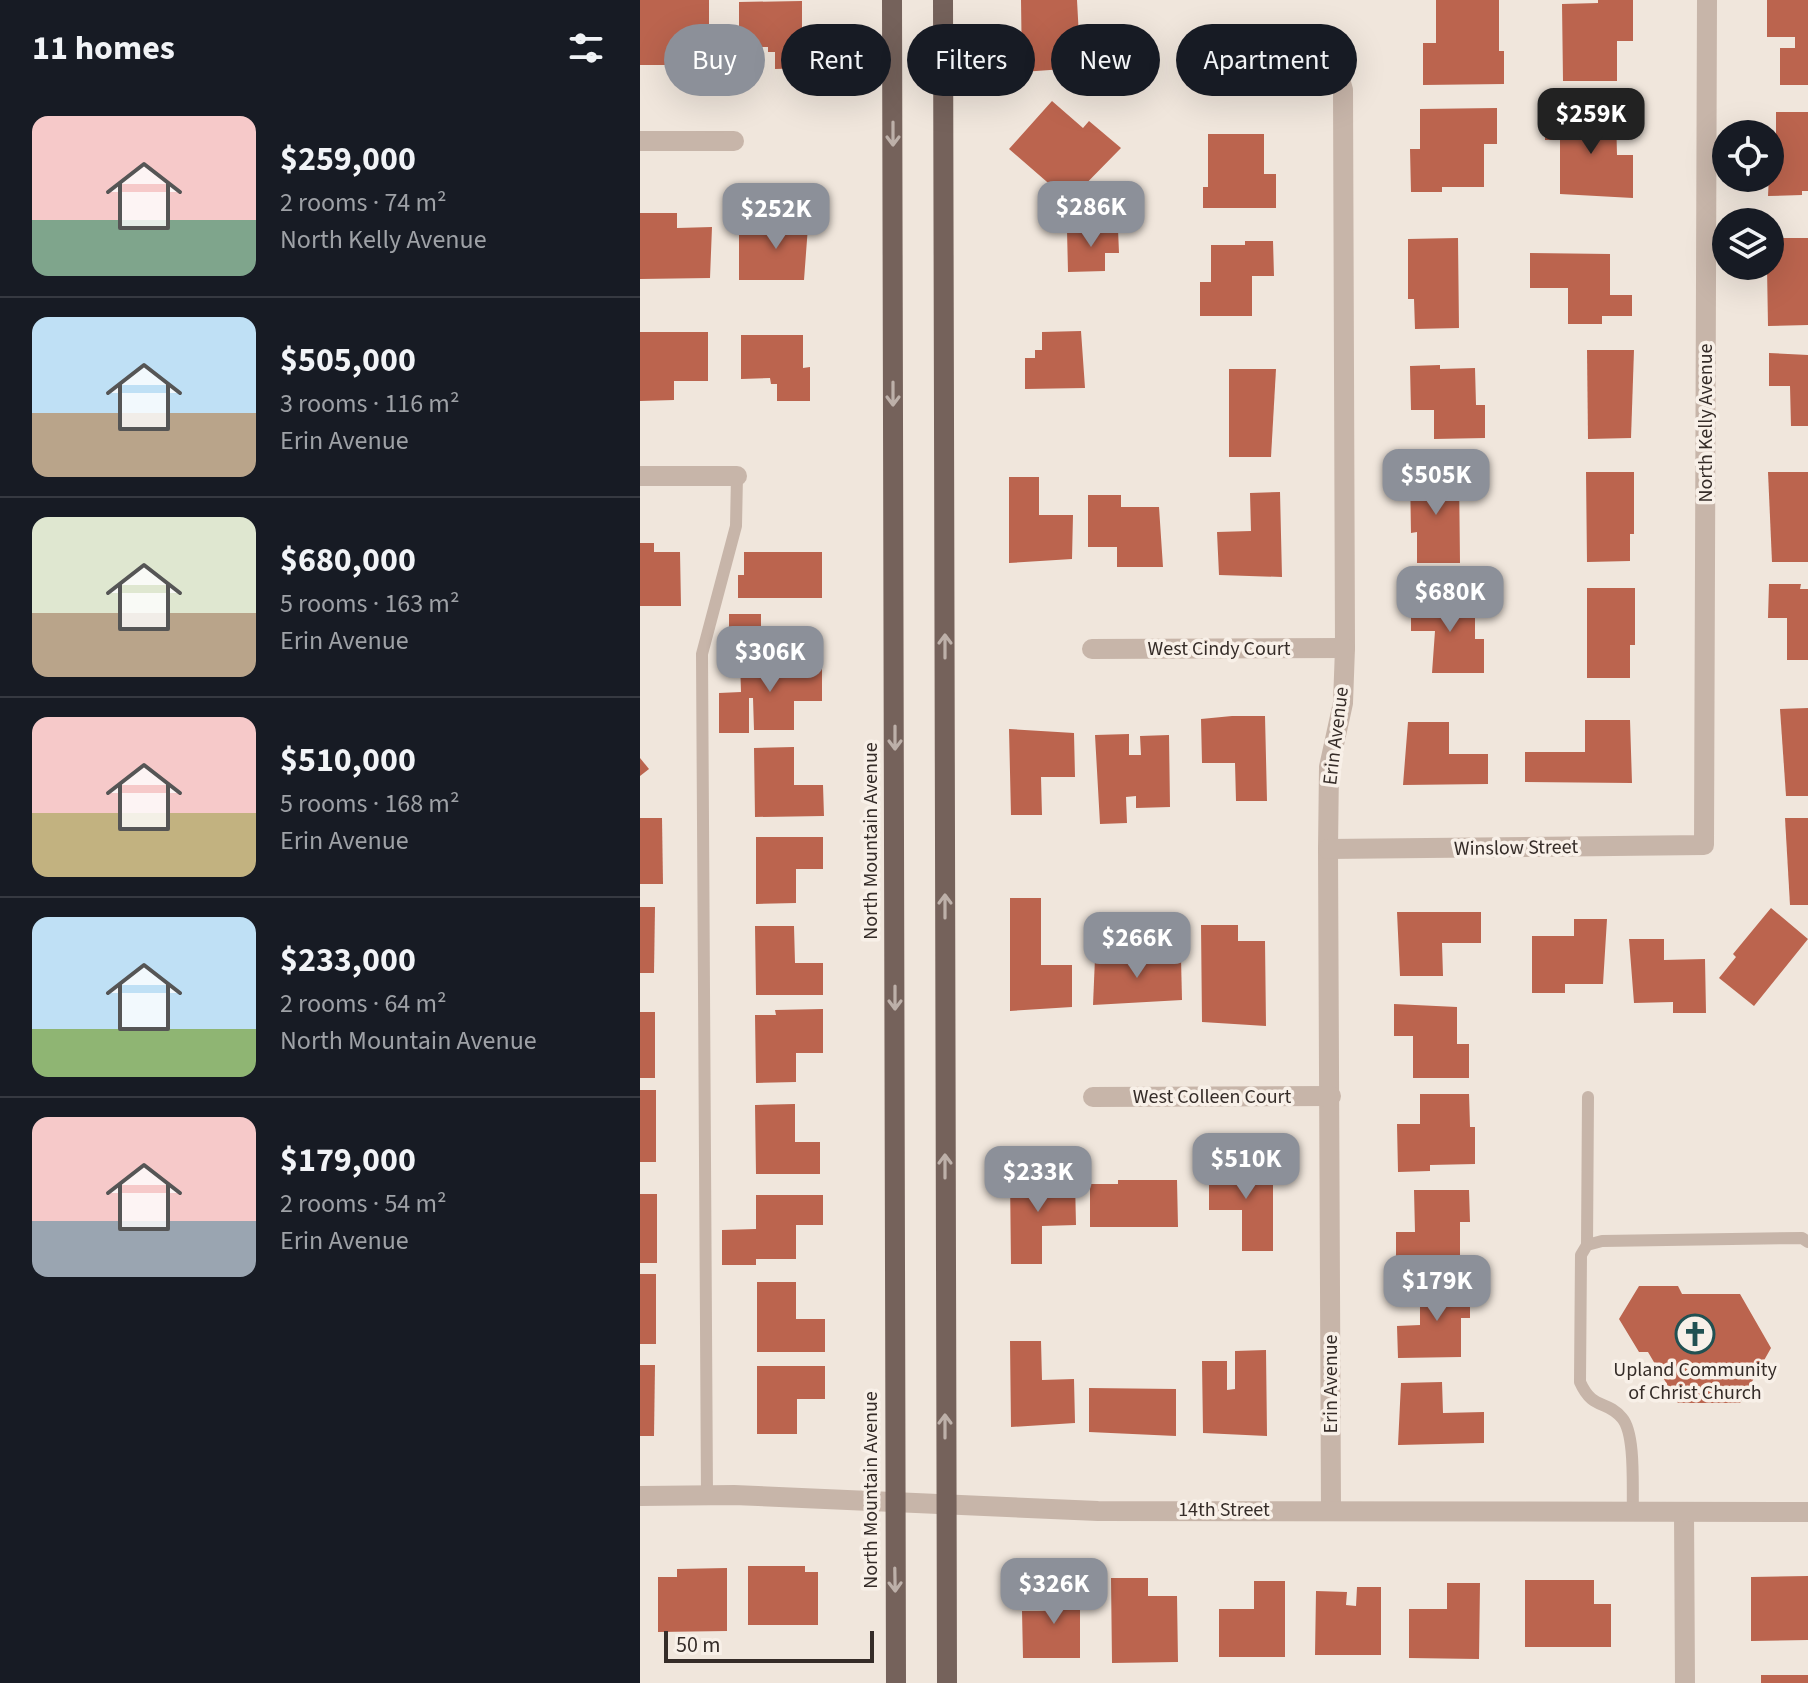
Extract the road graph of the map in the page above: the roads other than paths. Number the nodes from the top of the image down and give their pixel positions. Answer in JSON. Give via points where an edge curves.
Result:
{"nodes":[{"id":1,"x":892,"y":0,"type":"edge"},
{"id":2,"x":943,"y":0,"type":"edge"},
{"id":3,"x":1707,"y":0,"type":"edge"},
{"id":4,"x":1343,"y":96,"type":"edge"},
{"id":5,"x":640,"y":141,"type":"edge"},
{"id":6,"x":734,"y":141,"type":"dead end"},
{"id":7,"x":640,"y":476,"type":"edge"},
{"id":8,"x":737,"y":476,"type":"joint"},
{"id":9,"x":1345,"y":648,"type":"junction"},
{"id":10,"x":1092,"y":649,"type":"dead end"},
{"id":11,"x":1704,"y":845,"type":"joint"},
{"id":12,"x":1328,"y":849,"type":"junction"},
{"id":13,"x":1331,"y":1096,"type":"junction"},
{"id":14,"x":1093,"y":1097,"type":"dead end"},
{"id":15,"x":1588,"y":1097,"type":"dead end"},
{"id":16,"x":1808,"y":1242,"type":"edge"},
{"id":17,"x":1587,"y":1245,"type":"junction"},
{"id":18,"x":707,"y":1495,"type":"junction"},
{"id":19,"x":640,"y":1496,"type":"edge"},
{"id":20,"x":894,"y":1502,"type":"junction"},
{"id":21,"x":945,"y":1504,"type":"junction"},
{"id":22,"x":1331,"y":1509,"type":"junction"},
{"id":23,"x":1633,"y":1512,"type":"junction"},
{"id":24,"x":1684,"y":1512,"type":"junction"},
{"id":25,"x":1808,"y":1512,"type":"edge"},
{"id":26,"x":896,"y":1683,"type":"edge"},
{"id":27,"x":947,"y":1683,"type":"edge"},
{"id":28,"x":1685,"y":1683,"type":"edge"}],
"edges":[{"from":1,"to":20,"type":"main road","name":"North Mountain Avenue","one_way":true},
{"from":21,"to":2,"type":"main road","one_way":true},
{"from":3,"to":11,"type":"street","name":"North Kelly Avenue"},
{"from":4,"to":9,"type":"street","name":"Erin Avenue"},
{"from":5,"to":6,"type":"street"},
{"from":7,"to":8,"type":"street"},
{"from":8,"to":18,"type":"lane","via":[[736,526],[702,654]]},
{"from":9,"to":10,"type":"street","name":"West Cindy Court"},
{"from":9,"to":12,"type":"street","name":"Erin Avenue","via":[[1343,703],[1329,767]]},
{"from":11,"to":12,"type":"street","name":"Winslow Street"},
{"from":12,"to":13,"type":"street","name":"Erin Avenue"},
{"from":13,"to":14,"type":"street","name":"West Colleen Court"},
{"from":13,"to":22,"type":"street","name":"Erin Avenue"},
{"from":15,"to":17,"type":"lane"},
{"from":16,"to":17,"type":"lane","via":[[1802,1238]]},
{"from":17,"to":23,"type":"lane","via":[[1581,1255],[1580,1382],[1587,1399],[1623,1418],[1630,1436]]},
{"from":18,"to":19,"type":"street","name":"14th Street"},
{"from":18,"to":20,"type":"street","name":"14th Street"},
{"from":20,"to":21,"type":"street","name":"14th Street"},
{"from":20,"to":26,"type":"main road","name":"North Mountain Avenue","one_way":true},
{"from":21,"to":22,"type":"street","name":"14th Street","via":[[1098,1511]]},
{"from":21,"to":27,"type":"main road"},
{"from":22,"to":23,"type":"street","name":"14th Street"},
{"from":23,"to":24,"type":"street","name":"14th Street"},
{"from":24,"to":25,"type":"street","name":"14th Street"},
{"from":24,"to":28,"type":"street"}]}
